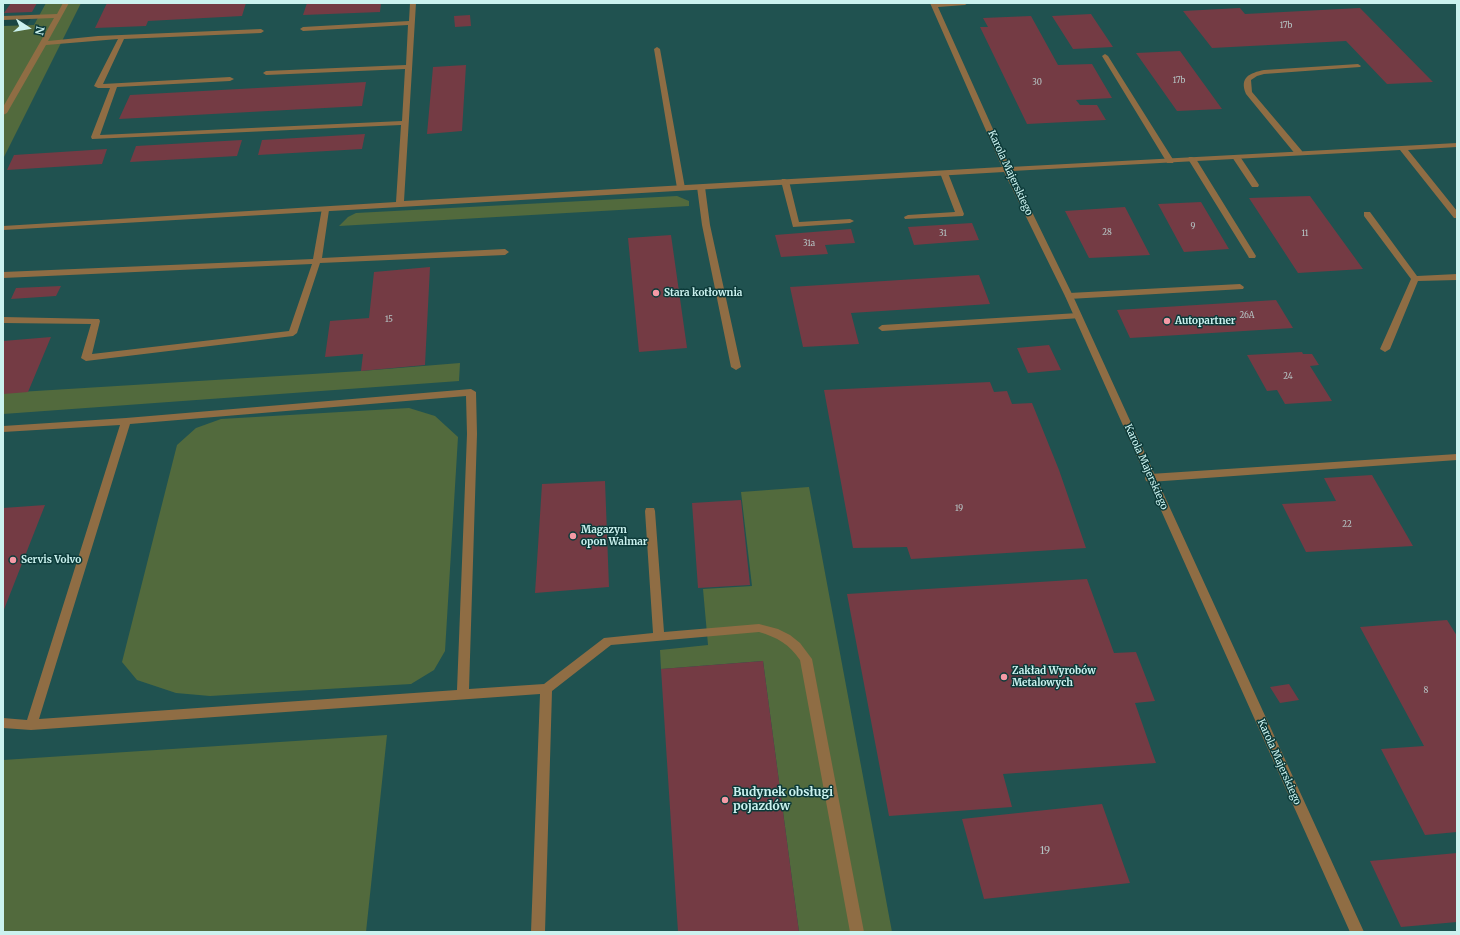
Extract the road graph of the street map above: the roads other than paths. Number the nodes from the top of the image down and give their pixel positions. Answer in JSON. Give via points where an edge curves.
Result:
{"nodes":[{"id":1,"x":66,"y":3,"type":"edge"},
{"id":2,"x":413,"y":3,"type":"edge"},
{"id":3,"x":965,"y":3,"type":"edge"},
{"id":4,"x":933,"y":4,"type":"edge"},
{"id":5,"x":59,"y":16,"type":"junction"},
{"id":6,"x":3,"y":18,"type":"edge"},
{"id":7,"x":412,"y":23,"type":"junction"},
{"id":8,"x":304,"y":29,"type":"dead end"},
{"id":9,"x":261,"y":30,"type":"dead end"},
{"id":10,"x":122,"y":37,"type":"junction"},
{"id":11,"x":44,"y":43,"type":"junction"},
{"id":12,"x":657,"y":48,"type":"dead end"},
{"id":13,"x":1105,"y":56,"type":"dead end"},
{"id":14,"x":1358,"y":66,"type":"dead end"},
{"id":15,"x":409,"y":67,"type":"junction"},
{"id":16,"x":266,"y":74,"type":"dead end"},
{"id":17,"x":230,"y":79,"type":"dead end"},
{"id":18,"x":114,"y":85,"type":"junction"},
{"id":19,"x":3,"y":113,"type":"edge"},
{"id":20,"x":406,"y":123,"type":"junction"},
{"id":21,"x":1457,"y":145,"type":"edge"},
{"id":22,"x":1402,"y":148,"type":"junction"},
{"id":23,"x":1299,"y":153,"type":"junction"},
{"id":24,"x":1236,"y":157,"type":"junction"},
{"id":25,"x":1192,"y":159,"type":"junction"},
{"id":26,"x":1170,"y":160,"type":"junction"},
{"id":27,"x":1007,"y":169,"type":"junction"},
{"id":28,"x":944,"y":173,"type":"junction"},
{"id":29,"x":785,"y":181,"type":"junction"},
{"id":30,"x":1255,"y":185,"type":"dead end"},
{"id":31,"x":701,"y":187,"type":"junction"},
{"id":32,"x":680,"y":188,"type":"junction"},
{"id":33,"x":400,"y":206,"type":"junction"},
{"id":34,"x":325,"y":210,"type":"junction"},
{"id":35,"x":1367,"y":214,"type":"dead end"},
{"id":36,"x":1457,"y":216,"type":"edge"},
{"id":37,"x":908,"y":217,"type":"dead end"},
{"id":38,"x":850,"y":221,"type":"dead end"},
{"id":39,"x":3,"y":228,"type":"edge"},
{"id":40,"x":505,"y":252,"type":"dead end"},
{"id":41,"x":1252,"y":256,"type":"dead end"},
{"id":42,"x":317,"y":261,"type":"junction"},
{"id":43,"x":3,"y":275,"type":"edge"},
{"id":44,"x":1457,"y":277,"type":"edge"},
{"id":45,"x":1415,"y":280,"type":"junction"},
{"id":46,"x":1240,"y":287,"type":"dead end"},
{"id":47,"x":1069,"y":296,"type":"junction"},
{"id":48,"x":1078,"y":316,"type":"junction"},
{"id":49,"x":3,"y":320,"type":"edge"},
{"id":50,"x":882,"y":328,"type":"dead end"},
{"id":51,"x":1385,"y":349,"type":"dead end"},
{"id":52,"x":736,"y":367,"type":"dead end"},
{"id":53,"x":126,"y":421,"type":"junction"},
{"id":54,"x":3,"y":429,"type":"edge"},
{"id":55,"x":1457,"y":457,"type":"edge"},
{"id":56,"x":1150,"y":478,"type":"junction"},
{"id":57,"x":650,"y":511,"type":"dead end"},
{"id":58,"x":659,"y":636,"type":"junction"},
{"id":59,"x":546,"y":689,"type":"junction"},
{"id":60,"x":463,"y":694,"type":"junction"},
{"id":61,"x":3,"y":723,"type":"edge"},
{"id":62,"x":31,"y":725,"type":"junction"},
{"id":63,"x":538,"y":932,"type":"edge"},
{"id":64,"x":857,"y":932,"type":"edge"},
{"id":65,"x":1356,"y":932,"type":"edge"}],
"edges":[{"from":1,"to":5,"type":"street"},
{"from":2,"to":7,"type":"street"},
{"from":3,"to":4,"type":"street"},
{"from":4,"to":27,"type":"street","name":"Karola Majerskiego"},
{"from":5,"to":6,"type":"street"},
{"from":5,"to":11,"type":"street"},
{"from":7,"to":8,"type":"street"},
{"from":7,"to":15,"type":"street"},
{"from":9,"to":10,"type":"street"},
{"from":10,"to":11,"type":"street"},
{"from":10,"to":18,"type":"street","via":[[98,86]]},
{"from":11,"to":19,"type":"street"},
{"from":12,"to":32,"type":"street"},
{"from":13,"to":26,"type":"street"},
{"from":14,"to":23,"type":"street","via":[[1264,72],[1248,79],[1249,92]]},
{"from":15,"to":16,"type":"street"},
{"from":15,"to":20,"type":"street"},
{"from":17,"to":18,"type":"street"},
{"from":18,"to":20,"type":"street","via":[[95,137]]},
{"from":20,"to":33,"type":"street"},
{"from":21,"to":22,"type":"street"},
{"from":22,"to":23,"type":"street"},
{"from":22,"to":36,"type":"street"},
{"from":23,"to":24,"type":"street"},
{"from":24,"to":25,"type":"street"},
{"from":24,"to":30,"type":"street"},
{"from":25,"to":26,"type":"street"},
{"from":25,"to":41,"type":"street"},
{"from":26,"to":27,"type":"street"},
{"from":27,"to":28,"type":"street"},
{"from":27,"to":47,"type":"street","name":"Karola Majerskiego"},
{"from":28,"to":29,"type":"street"},
{"from":28,"to":37,"type":"street","via":[[960,214]]},
{"from":29,"to":31,"type":"street"},
{"from":29,"to":38,"type":"street","via":[[796,225]]},
{"from":31,"to":32,"type":"street"},
{"from":31,"to":52,"type":"street","via":[[706,225]]},
{"from":32,"to":33,"type":"street"},
{"from":33,"to":34,"type":"street"},
{"from":34,"to":39,"type":"street"},
{"from":34,"to":42,"type":"street"},
{"from":35,"to":45,"type":"street"},
{"from":40,"to":42,"type":"street"},
{"from":42,"to":43,"type":"street"},
{"from":42,"to":49,"type":"street","via":[[293,333],[86,358],[96,321]]},
{"from":44,"to":45,"type":"street"},
{"from":45,"to":51,"type":"street"},
{"from":46,"to":47,"type":"street"},
{"from":47,"to":48,"type":"street","name":"Karola Majerskiego"},
{"from":48,"to":50,"type":"street"},
{"from":48,"to":56,"type":"street","name":"Karola Majerskiego"},
{"from":53,"to":54,"type":"street"},
{"from":53,"to":60,"type":"street","via":[[471,392],[472,442]]},
{"from":53,"to":62,"type":"street"},
{"from":55,"to":56,"type":"street"},
{"from":56,"to":65,"type":"street","name":"Karola Majerskiego"},
{"from":57,"to":58,"type":"street"},
{"from":58,"to":59,"type":"street","via":[[608,641]]},
{"from":58,"to":64,"type":"street","via":[[759,628],[773,631],[798,646],[806,659]]},
{"from":59,"to":60,"type":"street"},
{"from":59,"to":63,"type":"street"},
{"from":60,"to":62,"type":"street"},
{"from":61,"to":62,"type":"street"}]}
